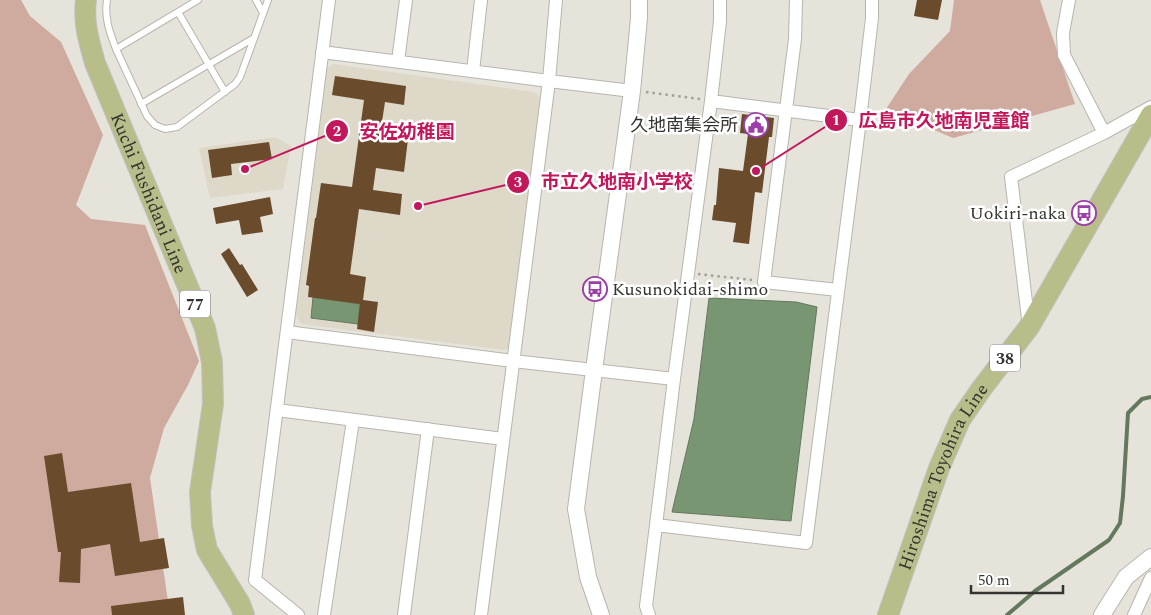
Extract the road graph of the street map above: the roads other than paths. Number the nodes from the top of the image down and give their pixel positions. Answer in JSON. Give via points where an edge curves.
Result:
{"nodes":[{"id":1,"x":86,"y":0,"type":"edge"},
{"id":2,"x":107,"y":0,"type":"edge"},
{"id":3,"x":198,"y":0,"type":"edge"},
{"id":4,"x":256,"y":0,"type":"edge"},
{"id":5,"x":268,"y":0,"type":"edge"},
{"id":6,"x":328,"y":0,"type":"edge"},
{"id":7,"x":406,"y":0,"type":"edge"},
{"id":8,"x":481,"y":0,"type":"edge"},
{"id":9,"x":556,"y":0,"type":"edge"},
{"id":10,"x":639,"y":0,"type":"edge"},
{"id":11,"x":720,"y":0,"type":"edge"},
{"id":12,"x":796,"y":0,"type":"edge"},
{"id":13,"x":872,"y":0,"type":"edge"},
{"id":14,"x":1069,"y":0,"type":"edge"},
{"id":15,"x":178,"y":12,"type":"junction"},
{"id":16,"x":263,"y":13,"type":"junction"},
{"id":17,"x":254,"y":38,"type":"junction"},
{"id":18,"x":116,"y":49,"type":"junction"},
{"id":19,"x":322,"y":52,"type":"junction"},
{"id":20,"x":398,"y":61,"type":"junction"},
{"id":21,"x":209,"y":64,"type":"junction"},
{"id":22,"x":473,"y":71,"type":"junction"},
{"id":23,"x":549,"y":81,"type":"junction"},
{"id":24,"x":636,"y":91,"type":"junction"},
{"id":25,"x":225,"y":92,"type":"junction"},
{"id":26,"x":707,"y":100,"type":"junction"},
{"id":27,"x":141,"y":104,"type":"junction"},
{"id":28,"x":1151,"y":107,"type":"edge"},
{"id":29,"x":785,"y":110,"type":"junction"},
{"id":30,"x":1151,"y":115,"type":"edge"},
{"id":31,"x":860,"y":120,"type":"junction"},
{"id":32,"x":1104,"y":133,"type":"junction"},
{"id":33,"x":838,"y":290,"type":"junction"},
{"id":34,"x":1029,"y":327,"type":"junction"},
{"id":35,"x":287,"y":332,"type":"junction"},
{"id":36,"x":513,"y":361,"type":"junction"},
{"id":37,"x":594,"y":370,"type":"junction"},
{"id":38,"x":674,"y":379,"type":"junction"},
{"id":39,"x":277,"y":410,"type":"junction"},
{"id":40,"x":353,"y":420,"type":"junction"},
{"id":41,"x":428,"y":429,"type":"junction"},
{"id":42,"x":503,"y":439,"type":"junction"},
{"id":43,"x":656,"y":525,"type":"junction"},
{"id":44,"x":1150,"y":562,"type":"edge"},
{"id":45,"x":1151,"y":578,"type":"edge"},
{"id":46,"x":244,"y":615,"type":"edge"},
{"id":47,"x":298,"y":615,"type":"edge"},
{"id":48,"x":324,"y":615,"type":"edge"},
{"id":49,"x":404,"y":615,"type":"edge"},
{"id":50,"x":481,"y":615,"type":"edge"},
{"id":51,"x":601,"y":615,"type":"edge"},
{"id":52,"x":649,"y":615,"type":"edge"},
{"id":53,"x":888,"y":615,"type":"edge"},
{"id":54,"x":1102,"y":615,"type":"edge"},
{"id":55,"x":1134,"y":615,"type":"edge"}],
"edges":[{"from":1,"to":46,"type":"main road","name":"Kuchi Fushidani Line","number":"77","via":[[87,38],[95,63],[205,328],[212,362],[213,404],[200,492],[202,526],[207,550]]},
{"from":2,"to":18,"type":"lane","via":[[106,22]]},
{"from":3,"to":15,"type":"lane"},
{"from":4,"to":16,"type":"lane"},
{"from":5,"to":16,"type":"lane"},
{"from":6,"to":19,"type":"street"},
{"from":7,"to":20,"type":"street"},
{"from":8,"to":22,"type":"street"},
{"from":9,"to":23,"type":"street"},
{"from":10,"to":24,"type":"street"},
{"from":11,"to":26,"type":"street","via":[[720,21]]},
{"from":12,"to":29,"type":"street"},
{"from":13,"to":31,"type":"street"},
{"from":14,"to":32,"type":"street","via":[[1063,33],[1064,55]]},
{"from":15,"to":18,"type":"lane"},
{"from":15,"to":21,"type":"lane"},
{"from":16,"to":17,"type":"lane"},
{"from":17,"to":21,"type":"lane"},
{"from":17,"to":25,"type":"lane","via":[[240,77]]},
{"from":18,"to":27,"type":"lane"},
{"from":19,"to":20,"type":"street"},
{"from":19,"to":35,"type":"street"},
{"from":20,"to":22,"type":"street"},
{"from":21,"to":25,"type":"lane"},
{"from":21,"to":27,"type":"lane"},
{"from":22,"to":23,"type":"street"},
{"from":23,"to":24,"type":"street"},
{"from":23,"to":36,"type":"street"},
{"from":24,"to":37,"type":"street"},
{"from":25,"to":27,"type":"lane","via":[[177,127],[165,129],[155,125]]},
{"from":26,"to":29,"type":"street"},
{"from":26,"to":38,"type":"street"},
{"from":28,"to":32,"type":"street"},
{"from":29,"to":31,"type":"street"},
{"from":29,"to":33,"type":"street","via":[[764,282]]},
{"from":30,"to":34,"type":"main road","name":"Hiroshima Toyohira Line","number":"38"},
{"from":31,"to":33,"type":"street"},
{"from":32,"to":34,"type":"street","via":[[1011,177]]},
{"from":33,"to":43,"type":"street","via":[[806,543]]},
{"from":34,"to":53,"type":"main road","name":"Hiroshima Toyohira Line","number":"38","via":[[960,420],[939,468]]},
{"from":35,"to":36,"type":"street"},
{"from":35,"to":39,"type":"street"},
{"from":36,"to":37,"type":"street"},
{"from":36,"to":42,"type":"street"},
{"from":37,"to":38,"type":"street"},
{"from":37,"to":51,"type":"street","via":[[576,510],[588,577]]},
{"from":38,"to":43,"type":"street"},
{"from":39,"to":40,"type":"street"},
{"from":39,"to":47,"type":"street","via":[[256,580]]},
{"from":40,"to":41,"type":"street"},
{"from":40,"to":48,"type":"street"},
{"from":41,"to":42,"type":"street"},
{"from":41,"to":49,"type":"street"},
{"from":42,"to":50,"type":"street"},
{"from":43,"to":52,"type":"street","via":[[646,606]]},
{"from":44,"to":54,"type":"street","via":[[1126,577]]},
{"from":45,"to":55,"type":"street"}]}
